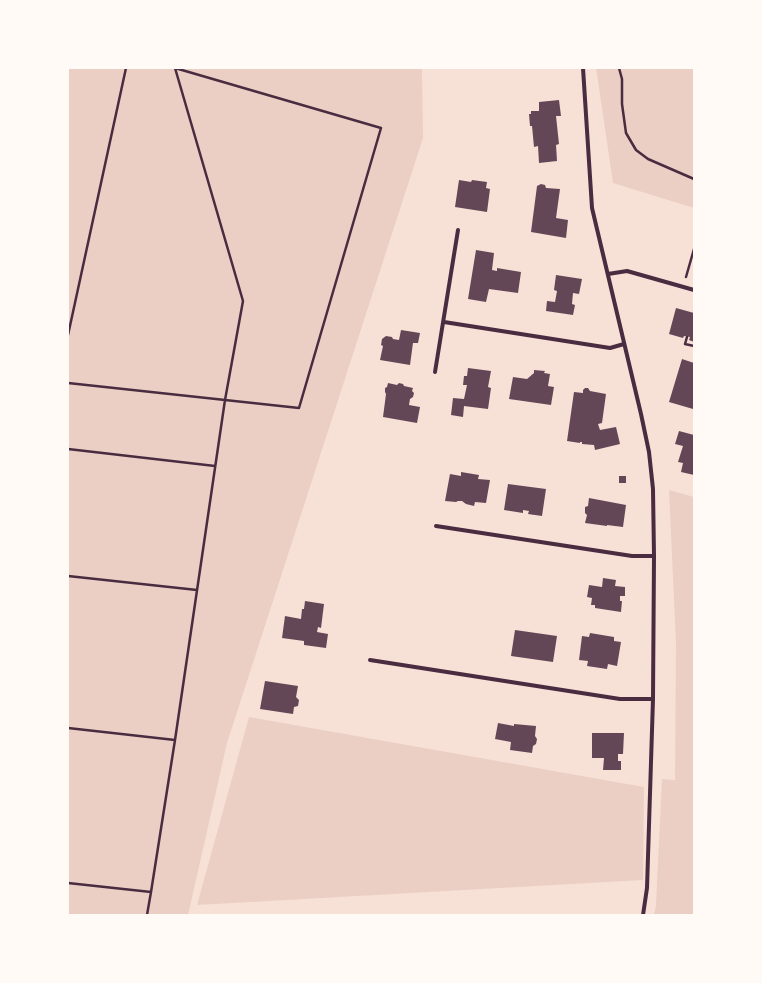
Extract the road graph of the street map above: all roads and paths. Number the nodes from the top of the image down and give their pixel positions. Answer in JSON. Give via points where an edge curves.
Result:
{"nodes":[{"id":1,"x":126,"y":68,"type":"edge"},
{"id":2,"x":175,"y":68,"type":"edge"},
{"id":3,"x":583,"y":68,"type":"edge"},
{"id":4,"x":620,"y":68,"type":"edge"},
{"id":5,"x":694,"y":179,"type":"edge"},
{"id":6,"x":458,"y":230,"type":"dead end"},
{"id":7,"x":694,"y":249,"type":"edge"},
{"id":8,"x":608,"y":274,"type":"junction"},
{"id":9,"x":685,"y":280,"type":"dead end"},
{"id":10,"x":694,"y":290,"type":"edge"},
{"id":11,"x":444,"y":322,"type":"junction"},
{"id":12,"x":68,"y":335,"type":"edge"},
{"id":13,"x":687,"y":336,"type":"dead end"},
{"id":14,"x":624,"y":344,"type":"junction"},
{"id":15,"x":694,"y":346,"type":"edge"},
{"id":16,"x":435,"y":372,"type":"dead end"},
{"id":17,"x":68,"y":383,"type":"edge"},
{"id":18,"x":225,"y":400,"type":"junction"},
{"id":19,"x":68,"y":449,"type":"edge"},
{"id":20,"x":215,"y":466,"type":"junction"},
{"id":21,"x":436,"y":526,"type":"dead end"},
{"id":22,"x":654,"y":556,"type":"junction"},
{"id":23,"x":68,"y":576,"type":"edge"},
{"id":24,"x":197,"y":590,"type":"junction"},
{"id":25,"x":370,"y":660,"type":"dead end"},
{"id":26,"x":653,"y":699,"type":"junction"},
{"id":27,"x":68,"y":728,"type":"edge"},
{"id":28,"x":175,"y":740,"type":"junction"},
{"id":29,"x":68,"y":883,"type":"edge"},
{"id":30,"x":151,"y":892,"type":"junction"},
{"id":31,"x":147,"y":915,"type":"edge"},
{"id":32,"x":643,"y":915,"type":"edge"}],
"edges":[{"from":1,"to":12,"type":"path"},
{"from":2,"to":18,"type":"path","via":[[243,301]]},
{"from":2,"to":18,"type":"path","via":[[381,128],[299,408]]},
{"from":3,"to":8,"type":"street","via":[[592,208]]},
{"from":4,"to":5,"type":"path","via":[[626,133],[636,150],[648,159]]},
{"from":6,"to":11,"type":"street"},
{"from":7,"to":9,"type":"path"},
{"from":8,"to":10,"type":"street","via":[[627,271]]},
{"from":8,"to":14,"type":"street"},
{"from":11,"to":14,"type":"street","via":[[610,348]]},
{"from":11,"to":16,"type":"street"},
{"from":13,"to":15,"type":"path","via":[[685,344]]},
{"from":14,"to":22,"type":"street","via":[[649,452],[653,489]]},
{"from":17,"to":18,"type":"path"},
{"from":18,"to":20,"type":"path"},
{"from":19,"to":20,"type":"path"},
{"from":20,"to":24,"type":"path"},
{"from":21,"to":22,"type":"street","via":[[632,556]]},
{"from":22,"to":26,"type":"street"},
{"from":23,"to":24,"type":"path"},
{"from":24,"to":28,"type":"path"},
{"from":25,"to":26,"type":"street","via":[[620,699]]},
{"from":26,"to":32,"type":"street","via":[[647,888]]},
{"from":27,"to":28,"type":"path"},
{"from":28,"to":30,"type":"path"},
{"from":29,"to":30,"type":"path"},
{"from":30,"to":31,"type":"path"}]}
